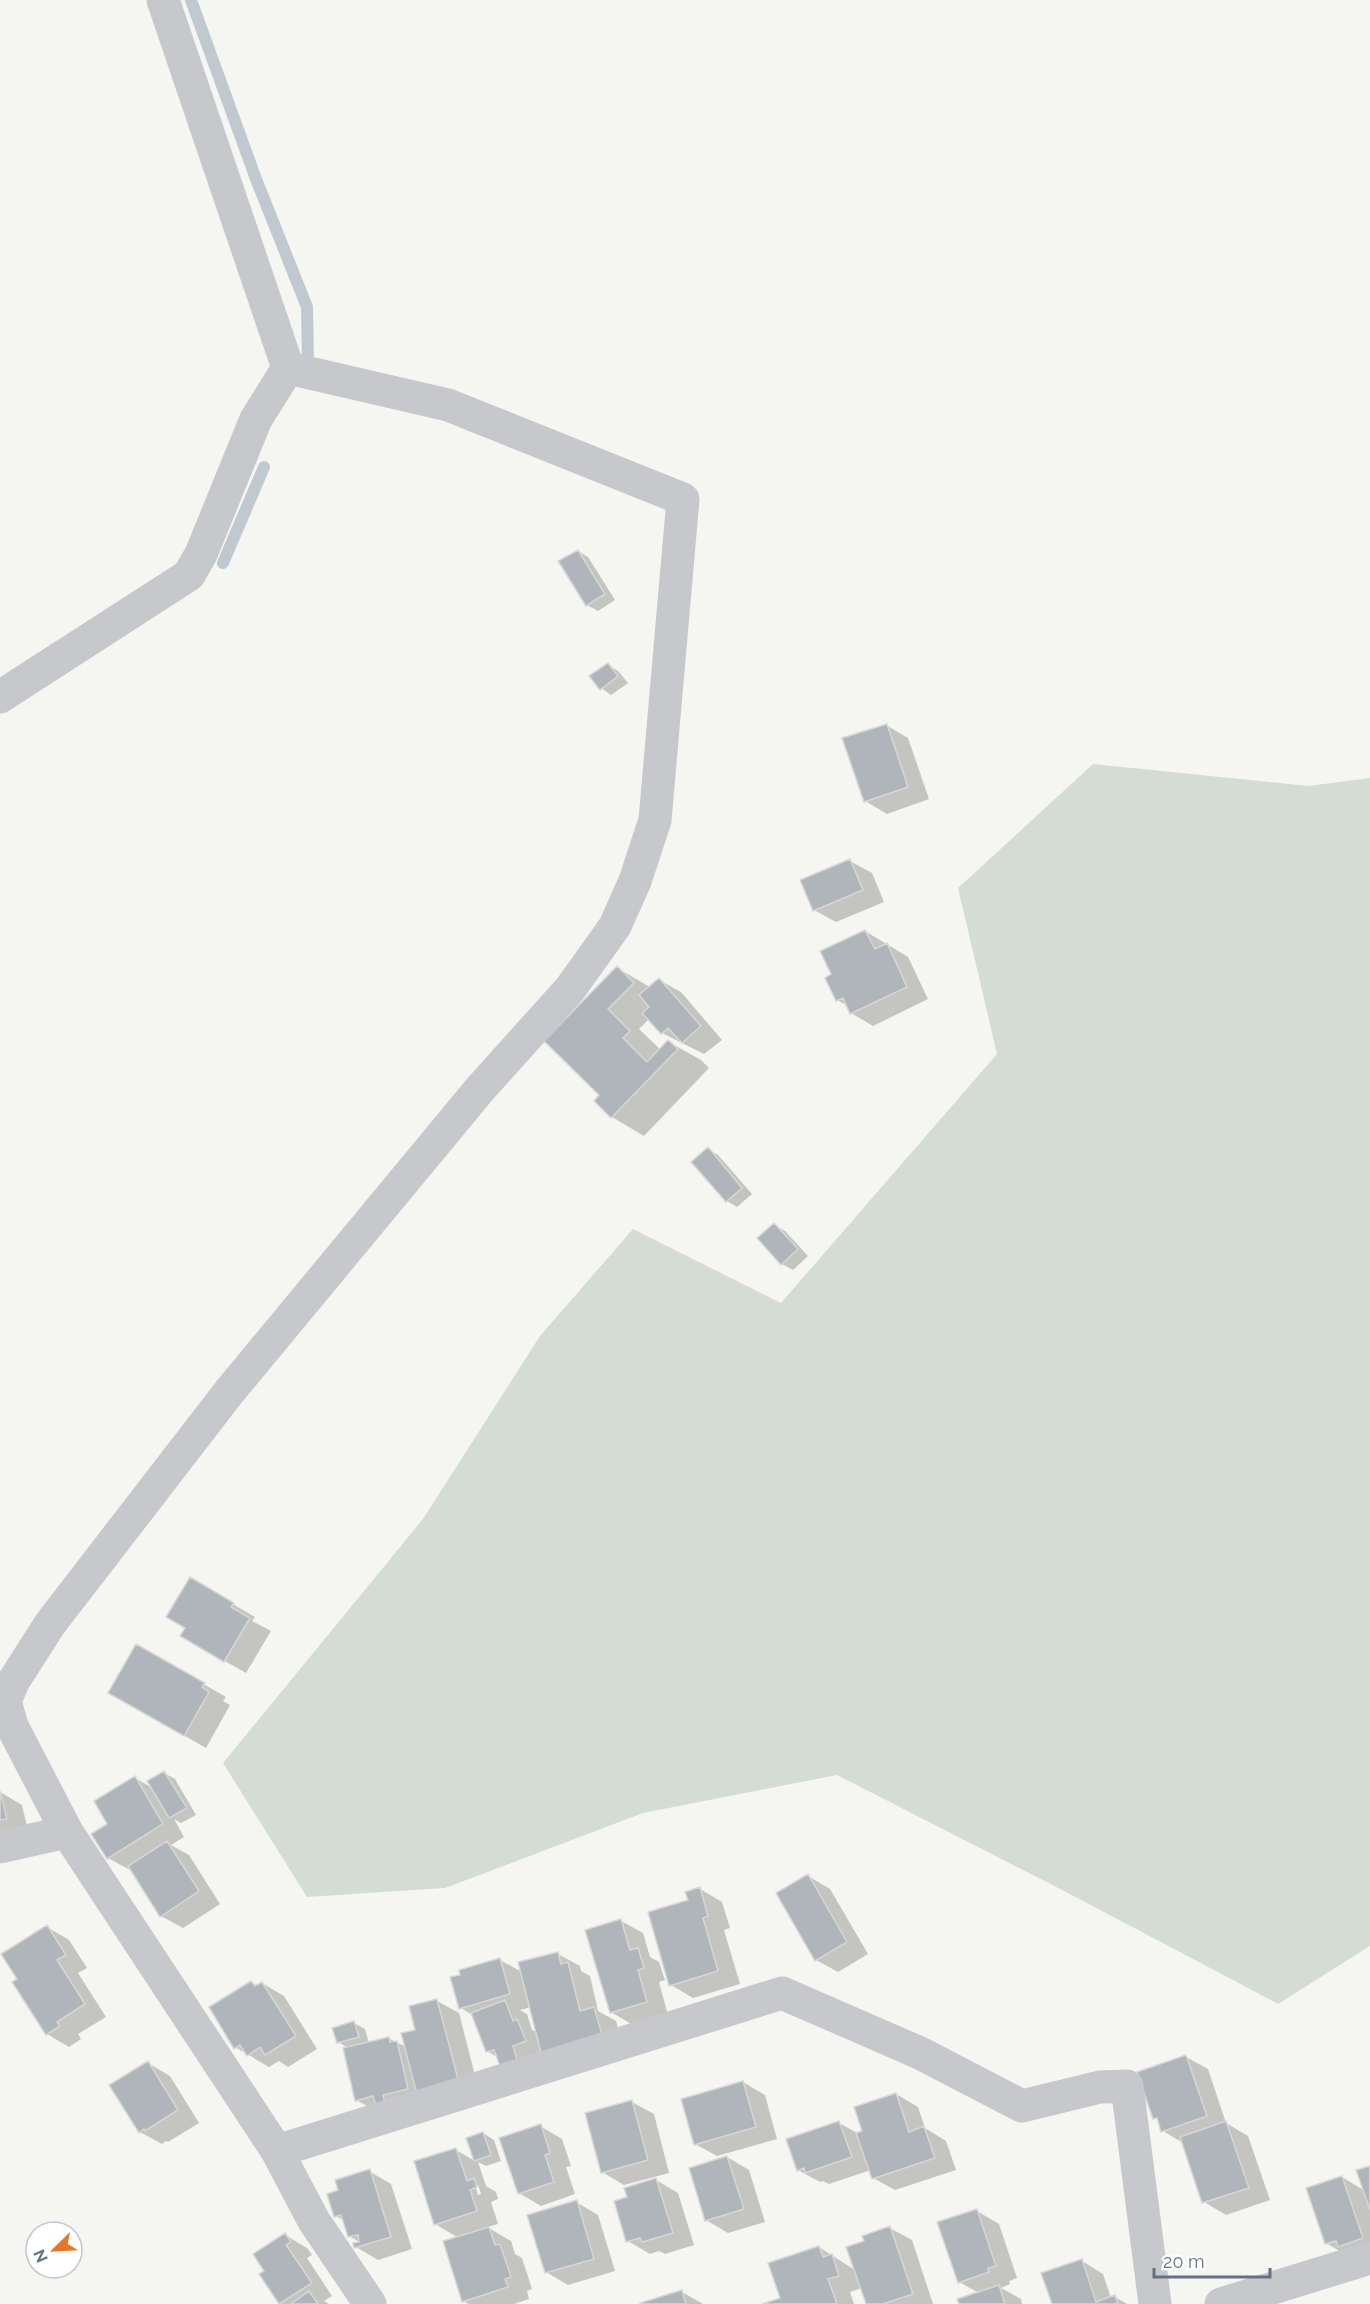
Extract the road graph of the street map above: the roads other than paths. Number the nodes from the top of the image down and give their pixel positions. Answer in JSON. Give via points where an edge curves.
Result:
{"nodes":[{"id":1,"x":163,"y":0,"type":"edge"},
{"id":2,"x":288,"y":368,"type":"junction"},
{"id":3,"x":0,"y":697,"type":"edge"},
{"id":4,"x":67,"y":1832,"type":"junction"},
{"id":5,"x":0,"y":1847,"type":"edge"},
{"id":6,"x":277,"y":2151,"type":"junction"},
{"id":7,"x":1370,"y":2258,"type":"edge"},
{"id":8,"x":370,"y":2304,"type":"edge"},
{"id":9,"x":1155,"y":2304,"type":"edge"},
{"id":10,"x":1221,"y":2304,"type":"edge"}],
"edges":[{"from":1,"to":2,"type":"street"},
{"from":2,"to":3,"type":"street","via":[[256,419],[189,575]]},
{"from":2,"to":4,"type":"street","via":[[448,405],[683,499],[655,820],[615,926],[570,989],[472,1097],[237,1383],[50,1624],[13,1682],[5,1701],[12,1726]]},
{"from":4,"to":5,"type":"street"},
{"from":4,"to":6,"type":"street"},
{"from":6,"to":8,"type":"street","via":[[315,2221]]},
{"from":6,"to":9,"type":"street","via":[[782,1993],[920,2053],[1022,2106],[1100,2087],[1127,2086]]},
{"from":7,"to":10,"type":"street"}]}
